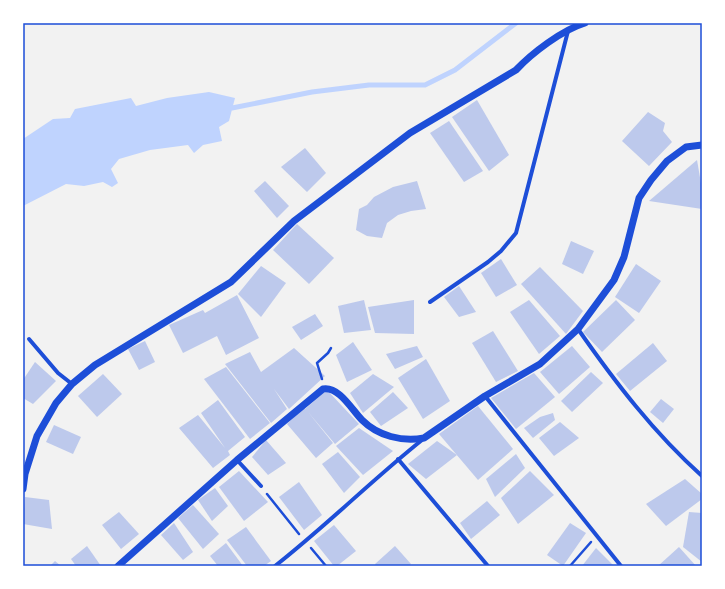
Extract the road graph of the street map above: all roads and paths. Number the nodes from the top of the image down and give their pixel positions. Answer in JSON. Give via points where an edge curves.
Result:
{"nodes":[{"id":1,"x":584,"y":23,"type":"edge"},
{"id":2,"x":568,"y":30,"type":"junction"},
{"id":3,"x":702,"y":145,"type":"edge"},
{"id":4,"x":430,"y":302,"type":"dead end"},
{"id":5,"x":578,"y":329,"type":"junction"},
{"id":6,"x":29,"y":339,"type":"dead end"},
{"id":7,"x":330,"y":348,"type":"dead end"},
{"id":8,"x":72,"y":384,"type":"junction"},
{"id":9,"x":326,"y":388,"type":"junction"},
{"id":10,"x":485,"y":396,"type":"junction"},
{"id":11,"x":424,"y":438,"type":"junction"},
{"id":12,"x":398,"y":459,"type":"junction"},
{"id":13,"x":237,"y":460,"type":"junction"},
{"id":14,"x":702,"y":476,"type":"edge"},
{"id":15,"x":261,"y":486,"type":"joint"},
{"id":16,"x":23,"y":489,"type":"edge"},
{"id":17,"x":598,"y":536,"type":"junction"},
{"id":18,"x":306,"y":542,"type":"junction"},
{"id":19,"x":118,"y":566,"type":"edge"},
{"id":20,"x":275,"y":566,"type":"edge"},
{"id":21,"x":326,"y":566,"type":"edge"},
{"id":22,"x":488,"y":566,"type":"edge"},
{"id":23,"x":570,"y":566,"type":"edge"},
{"id":24,"x":621,"y":566,"type":"edge"}],
"edges":[{"from":1,"to":2,"type":"street"},
{"from":2,"to":4,"type":"street","via":[[516,233],[502,251]]},
{"from":2,"to":8,"type":"street","via":[[528,58],[516,70],[410,133],[294,222],[231,282],[95,365]]},
{"from":3,"to":5,"type":"street","via":[[686,147],[667,161],[650,180],[639,198],[624,257],[614,280]]},
{"from":5,"to":10,"type":"street","via":[[540,364]]},
{"from":5,"to":14,"type":"street","via":[[634,404]]},
{"from":6,"to":8,"type":"street","via":[[58,373]]},
{"from":7,"to":9,"type":"path","via":[[317,363]]},
{"from":8,"to":16,"type":"street","via":[[56,402],[37,436]]},
{"from":9,"to":11,"type":"street","via":[[337,393],[362,421],[389,437],[413,440]]},
{"from":9,"to":13,"type":"street","via":[[320,390]]},
{"from":10,"to":11,"type":"street"},
{"from":10,"to":17,"type":"street"},
{"from":11,"to":12,"type":"street"},
{"from":12,"to":18,"type":"street"},
{"from":12,"to":22,"type":"street"},
{"from":13,"to":15,"type":"street"},
{"from":13,"to":19,"type":"street"},
{"from":15,"to":18,"type":"path"},
{"from":17,"to":23,"type":"path"},
{"from":17,"to":24,"type":"street"},
{"from":18,"to":20,"type":"street"},
{"from":18,"to":21,"type":"path"}]}
